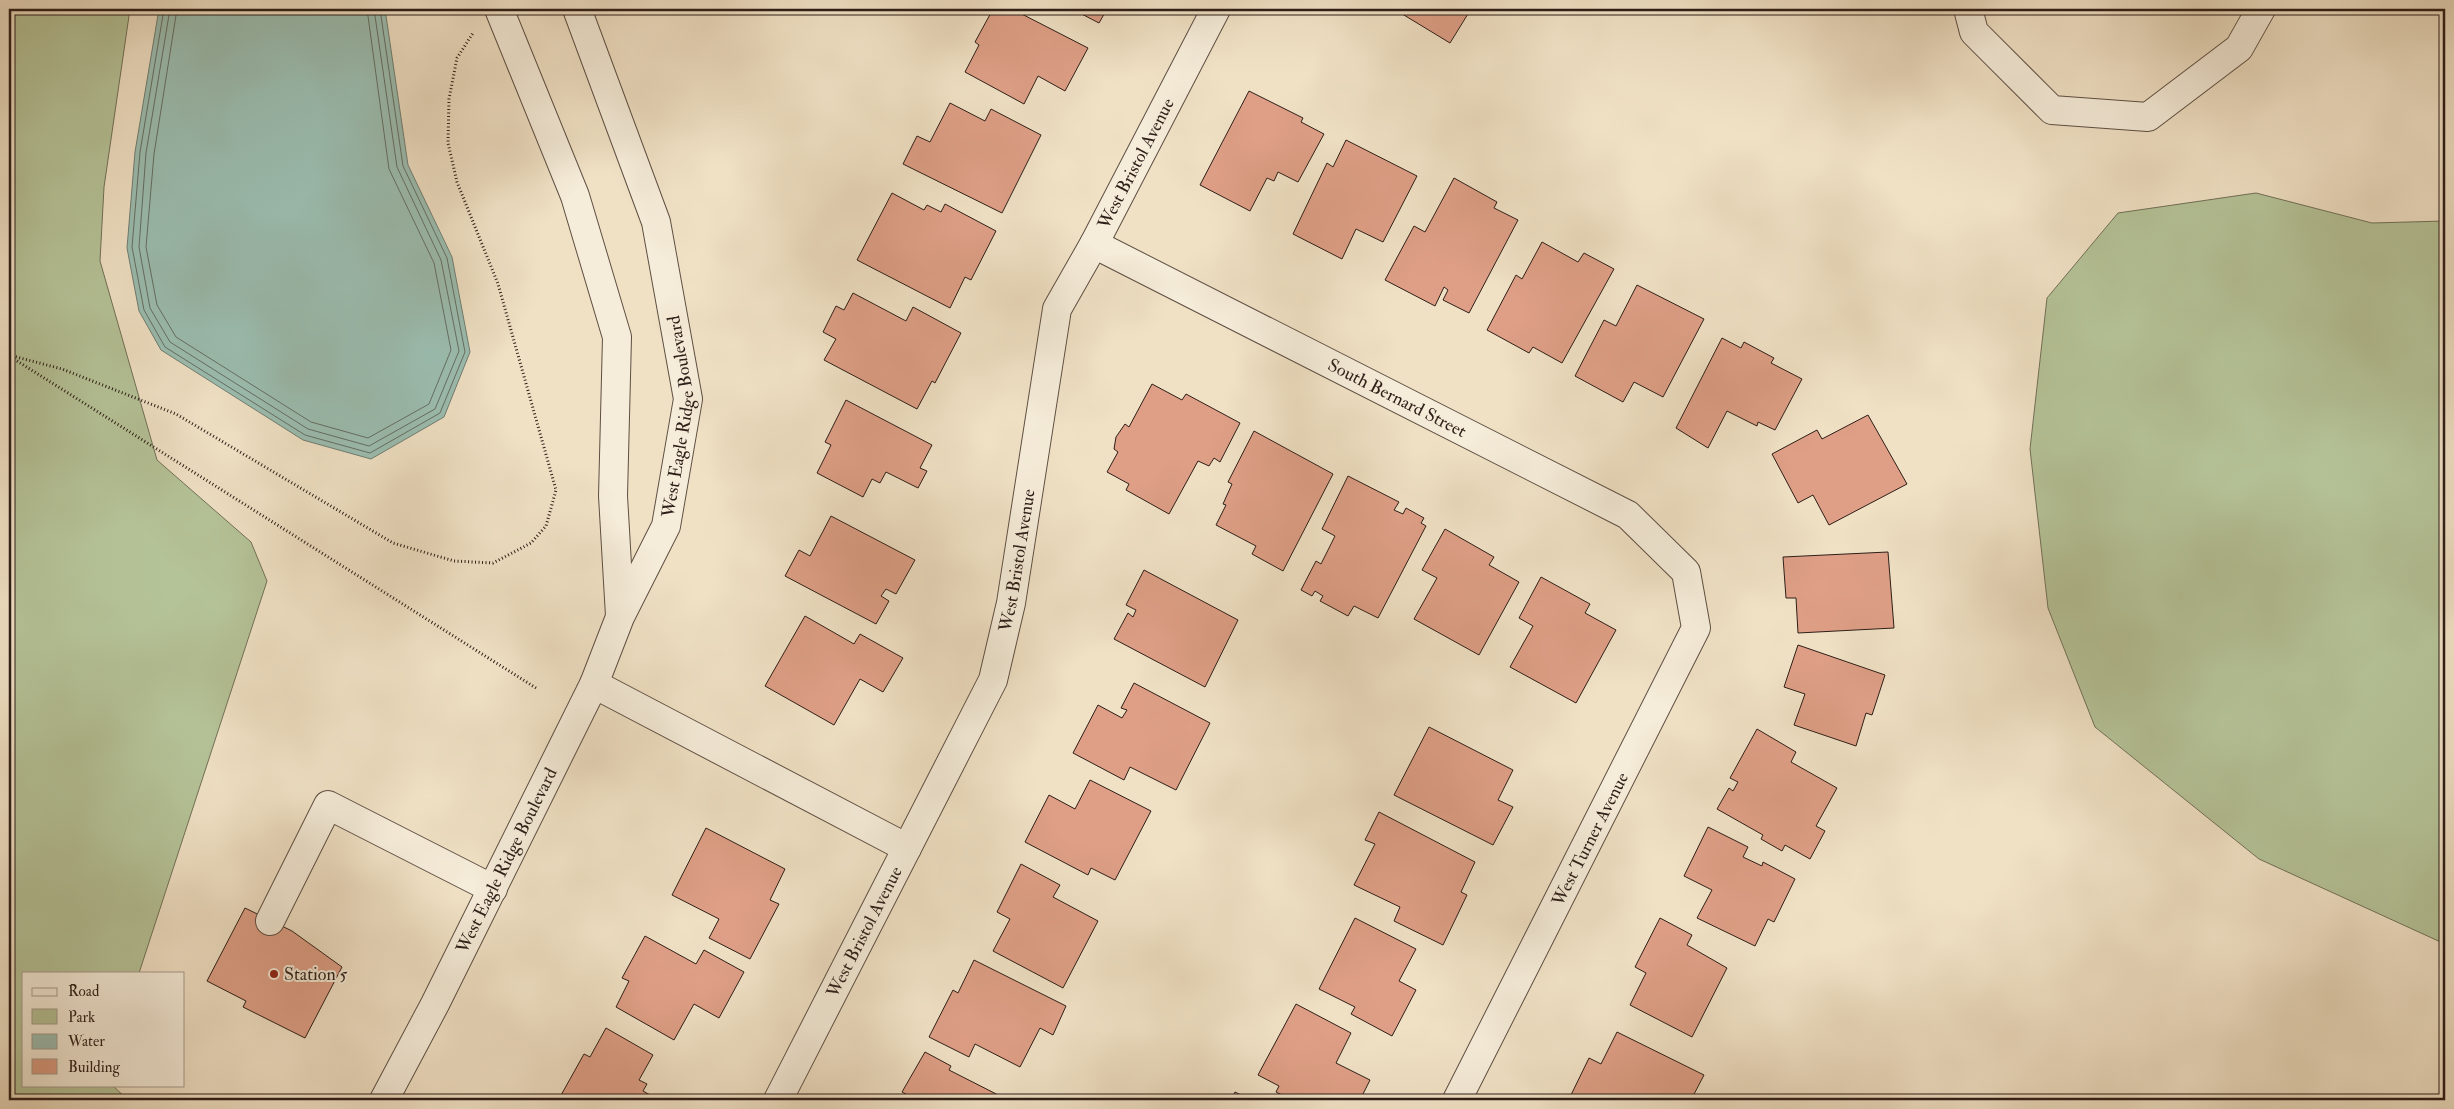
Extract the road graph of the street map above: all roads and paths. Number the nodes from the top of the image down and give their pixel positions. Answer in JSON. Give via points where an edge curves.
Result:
{"nodes":[{"id":1,"x":578,"y":9,"type":"edge"},
{"id":2,"x":1216,"y":9,"type":"edge"},
{"id":3,"x":1968,"y":9,"type":"edge"},
{"id":4,"x":2260,"y":9,"type":"edge"},
{"id":5,"x":489,"y":17,"type":"edge"},
{"id":6,"x":1094,"y":244,"type":"junction"},
{"id":7,"x":10,"y":356,"type":"edge"},
{"id":8,"x":1686,"y":572,"type":"joint"},
{"id":9,"x":620,"y":617,"type":"junction"},
{"id":10,"x":594,"y":684,"type":"junction"},
{"id":11,"x":536,"y":688,"type":"dead end"},
{"id":12,"x":907,"y":848,"type":"junction"},
{"id":13,"x":493,"y":889,"type":"junction"},
{"id":14,"x":270,"y":921,"type":"dead end"},
{"id":15,"x":384,"y":1100,"type":"edge"},
{"id":16,"x":778,"y":1100,"type":"edge"},
{"id":17,"x":1457,"y":1100,"type":"edge"}],
"edges":[{"from":1,"to":9,"type":"street","name":"West Eagle Ridge Boulevard","via":[[656,222],[688,399],[666,526]]},
{"from":2,"to":6,"type":"street","name":"West Bristol Avenue"},
{"from":3,"to":4,"type":"street","via":[[1974,32],[2052,110],[2148,117],[2239,48]]},
{"from":5,"to":7,"type":"path","via":[[457,58],[449,99],[448,143],[457,182],[498,284],[556,490],[546,526],[531,543],[493,563],[454,561],[393,543],[176,414],[62,369]]},
{"from":5,"to":9,"type":"street","name":"West Eagle Ridge Boulevard","via":[[574,196],[617,336],[614,496]]},
{"from":6,"to":8,"type":"street","name":"South Bernard Street","via":[[1628,515]]},
{"from":6,"to":12,"type":"street","name":"West Bristol Avenue","via":[[1057,309],[1011,603],[993,680]]},
{"from":7,"to":11,"type":"path"},
{"from":8,"to":17,"type":"street","name":"West Turner Avenue","via":[[1696,628]]},
{"from":9,"to":10,"type":"street","name":"West Eagle Ridge Boulevard"},
{"from":10,"to":12,"type":"street"},
{"from":10,"to":13,"type":"street","name":"West Eagle Ridge Boulevard"},
{"from":12,"to":16,"type":"street","name":"West Bristol Avenue"},
{"from":13,"to":14,"type":"street","via":[[328,804]]},
{"from":13,"to":15,"type":"street","name":"West Eagle Ridge Boulevard"}]}
